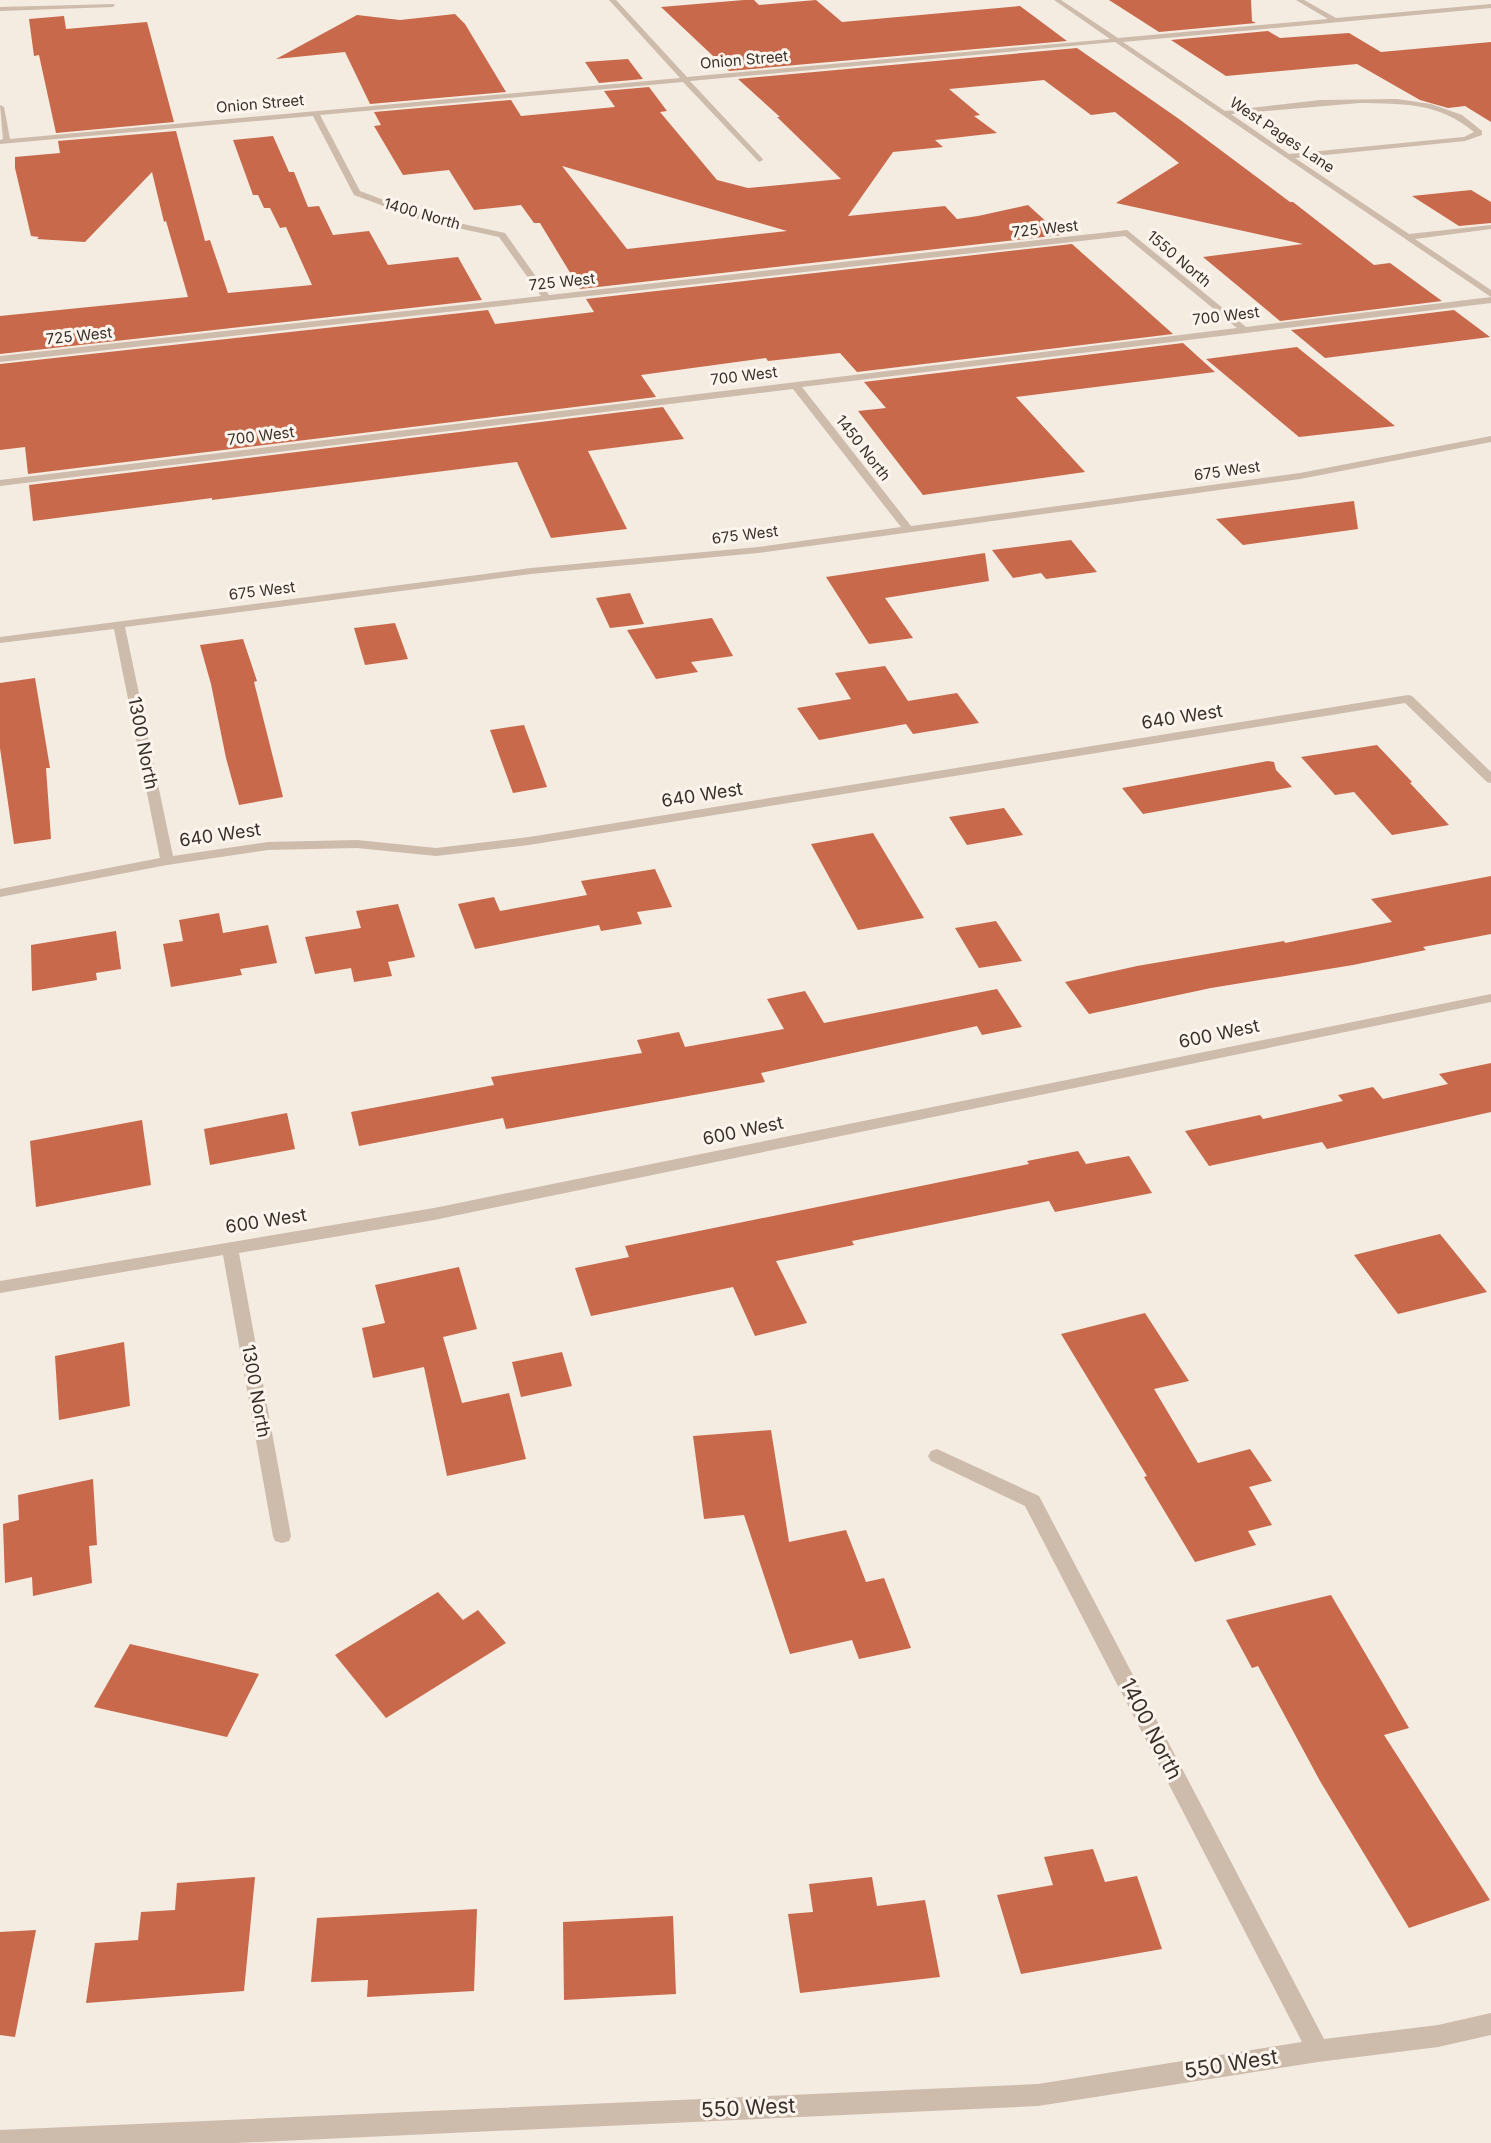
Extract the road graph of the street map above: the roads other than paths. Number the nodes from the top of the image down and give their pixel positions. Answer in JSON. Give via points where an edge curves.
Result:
{"nodes":[{"id":1,"x":612,"y":0,"type":"edge"},
{"id":2,"x":1057,"y":0,"type":"edge"},
{"id":3,"x":1299,"y":0,"type":"edge"},
{"id":4,"x":113,"y":5,"type":"dead end"},
{"id":5,"x":1491,"y":6,"type":"edge"},
{"id":6,"x":0,"y":9,"type":"edge"},
{"id":7,"x":1335,"y":20,"type":"junction"},
{"id":8,"x":1116,"y":40,"type":"junction"},
{"id":9,"x":686,"y":79,"type":"junction"},
{"id":10,"x":0,"y":107,"type":"edge"},
{"id":11,"x":1224,"y":112,"type":"junction"},
{"id":12,"x":315,"y":113,"type":"junction"},
{"id":13,"x":3,"y":142,"type":"edge"},
{"id":14,"x":1289,"y":156,"type":"junction"},
{"id":15,"x":759,"y":160,"type":"dead end"},
{"id":16,"x":1491,"y":227,"type":"edge"},
{"id":17,"x":1127,"y":233,"type":"joint"},
{"id":18,"x":1408,"y":237,"type":"junction"},
{"id":19,"x":1491,"y":294,"type":"edge"},
{"id":20,"x":546,"y":297,"type":"junction"},
{"id":21,"x":1491,"y":300,"type":"edge"},
{"id":22,"x":1243,"y":329,"type":"junction"},
{"id":23,"x":0,"y":359,"type":"edge"},
{"id":24,"x":795,"y":385,"type":"junction"},
{"id":25,"x":1491,"y":439,"type":"edge"},
{"id":26,"x":0,"y":483,"type":"edge"},
{"id":27,"x":907,"y":528,"type":"junction"},
{"id":28,"x":119,"y":624,"type":"junction"},
{"id":29,"x":0,"y":640,"type":"edge"},
{"id":30,"x":1491,"y":779,"type":"edge"},
{"id":31,"x":167,"y":861,"type":"junction"},
{"id":32,"x":0,"y":893,"type":"edge"},
{"id":33,"x":1491,"y":998,"type":"edge"},
{"id":34,"x":230,"y":1247,"type":"junction"},
{"id":35,"x":0,"y":1287,"type":"edge"},
{"id":36,"x":937,"y":1456,"type":"dead end"},
{"id":37,"x":282,"y":1536,"type":"dead end"},
{"id":38,"x":1491,"y":2024,"type":"edge"},
{"id":39,"x":1318,"y":2050,"type":"junction"},
{"id":40,"x":0,"y":2142,"type":"edge"}],
"edges":[{"from":1,"to":9,"type":"street"},
{"from":2,"to":8,"type":"street","name":"West Pages Lane"},
{"from":3,"to":7,"type":"street"},
{"from":4,"to":6,"type":"street"},
{"from":5,"to":7,"type":"street","name":"Onion Street"},
{"from":7,"to":8,"type":"street","name":"Onion Street"},
{"from":8,"to":9,"type":"street","name":"Onion Street"},
{"from":8,"to":11,"type":"street","name":"West Pages Lane"},
{"from":9,"to":12,"type":"street","name":"Onion Street"},
{"from":9,"to":15,"type":"street"},
{"from":10,"to":13,"type":"street"},
{"from":11,"to":14,"type":"street","name":"West Pages Lane"},
{"from":11,"to":14,"type":"street","via":[[1339,101],[1394,101],[1439,109],[1473,125],[1479,133],[1465,139]]},
{"from":12,"to":13,"type":"street","name":"Onion Street"},
{"from":12,"to":20,"type":"street","name":"1400 North","via":[[357,193],[424,218],[502,235]]},
{"from":14,"to":18,"type":"street","name":"West Pages Lane"},
{"from":16,"to":18,"type":"street"},
{"from":17,"to":20,"type":"street","name":"725 West"},
{"from":17,"to":22,"type":"street","name":"1550 North"},
{"from":18,"to":19,"type":"street","name":"West Pages Lane"},
{"from":20,"to":23,"type":"street","name":"725 West"},
{"from":21,"to":22,"type":"street","name":"700 West"},
{"from":22,"to":24,"type":"street","name":"700 West"},
{"from":24,"to":26,"type":"street","name":"700 West"},
{"from":24,"to":27,"type":"street","name":"1450 North"},
{"from":25,"to":27,"type":"street","name":"675 West","via":[[1300,476]]},
{"from":27,"to":28,"type":"street","name":"675 West","via":[[758,550],[531,571]]},
{"from":28,"to":29,"type":"street","name":"675 West"},
{"from":28,"to":31,"type":"street","name":"1300 North"},
{"from":30,"to":31,"type":"street","name":"640 West","via":[[1408,699],[529,841],[436,852],[357,844],[268,846]]},
{"from":31,"to":32,"type":"street","name":"640 West"},
{"from":33,"to":34,"type":"street","name":"600 West","via":[[434,1214]]},
{"from":34,"to":35,"type":"street","name":"600 West"},
{"from":34,"to":37,"type":"street","name":"1300 North"},
{"from":36,"to":39,"type":"street","name":"1400 North","via":[[1032,1501]]},
{"from":38,"to":39,"type":"street","name":"550 West","via":[[1438,2036]]},
{"from":39,"to":40,"type":"street","name":"550 West","via":[[1038,2095]]}]}
